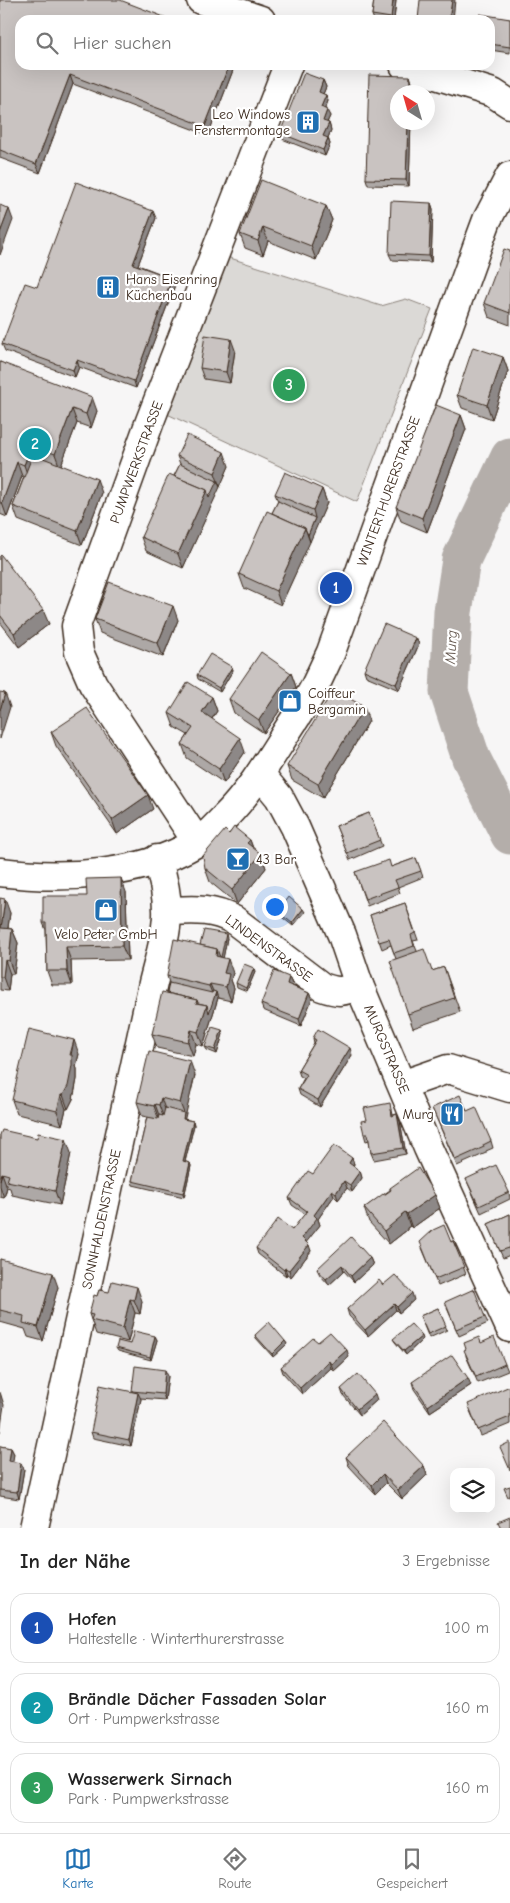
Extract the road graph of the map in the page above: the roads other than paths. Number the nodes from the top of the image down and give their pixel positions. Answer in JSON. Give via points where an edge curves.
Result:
{"nodes":[{"id":1,"x":201,"y":0,"type":"edge"},
{"id":2,"x":246,"y":15,"type":"edge"},
{"id":3,"x":286,"y":70,"type":"edge"},
{"id":4,"x":420,"y":70,"type":"edge"},
{"id":5,"x":510,"y":104,"type":"edge"},
{"id":6,"x":510,"y":176,"type":"edge"},
{"id":7,"x":260,"y":774,"type":"junction"},
{"id":8,"x":198,"y":842,"type":"junction"},
{"id":9,"x":157,"y":859,"type":"junction"},
{"id":10,"x":0,"y":872,"type":"edge"},
{"id":11,"x":169,"y":911,"type":"junction"},
{"id":12,"x":359,"y":985,"type":"junction"},
{"id":13,"x":402,"y":1085,"type":"junction"},
{"id":14,"x":510,"y":1088,"type":"edge"},
{"id":15,"x":510,"y":1328,"type":"edge"},
{"id":16,"x":34,"y":1528,"type":"edge"}],
"edges":[{"from":1,"to":2,"type":"street"},
{"from":3,"to":8,"type":"street","name":"PUMPWERKSTRASSE","via":[[150,420],[76,626],[79,652],[93,684]]},
{"from":4,"to":5,"type":"street","via":[[493,93]]},
{"from":6,"to":7,"type":"street","name":"WINTERTHURERSTRASSE","via":[[487,220],[331,652],[313,690]]},
{"from":7,"to":8,"type":"street","name":"WINTERTHURERSTRASSE","via":[[236,806]]},
{"from":7,"to":12,"type":"street","name":"MURGSTRASSE","via":[[279,797],[295,827],[342,935]]},
{"from":8,"to":9,"type":"street","name":"WINTERTHURERSTRASSE"},
{"from":9,"to":10,"type":"street","name":"WINTERTHURERSTRASSE","via":[[98,872],[55,875]]},
{"from":9,"to":11,"type":"street"},
{"from":11,"to":12,"type":"street","name":"LINDENSTRASSE","via":[[206,910],[222,914],[322,987],[335,992]]},
{"from":11,"to":16,"type":"street","name":"SONNHALDENSTRASSE","via":[[168,928]]},
{"from":12,"to":13,"type":"street","name":"MURGSTRASSE"},
{"from":13,"to":14,"type":"street","via":[[448,1069]]},
{"from":13,"to":15,"type":"street","name":"MURGSTRASSE"}]}
